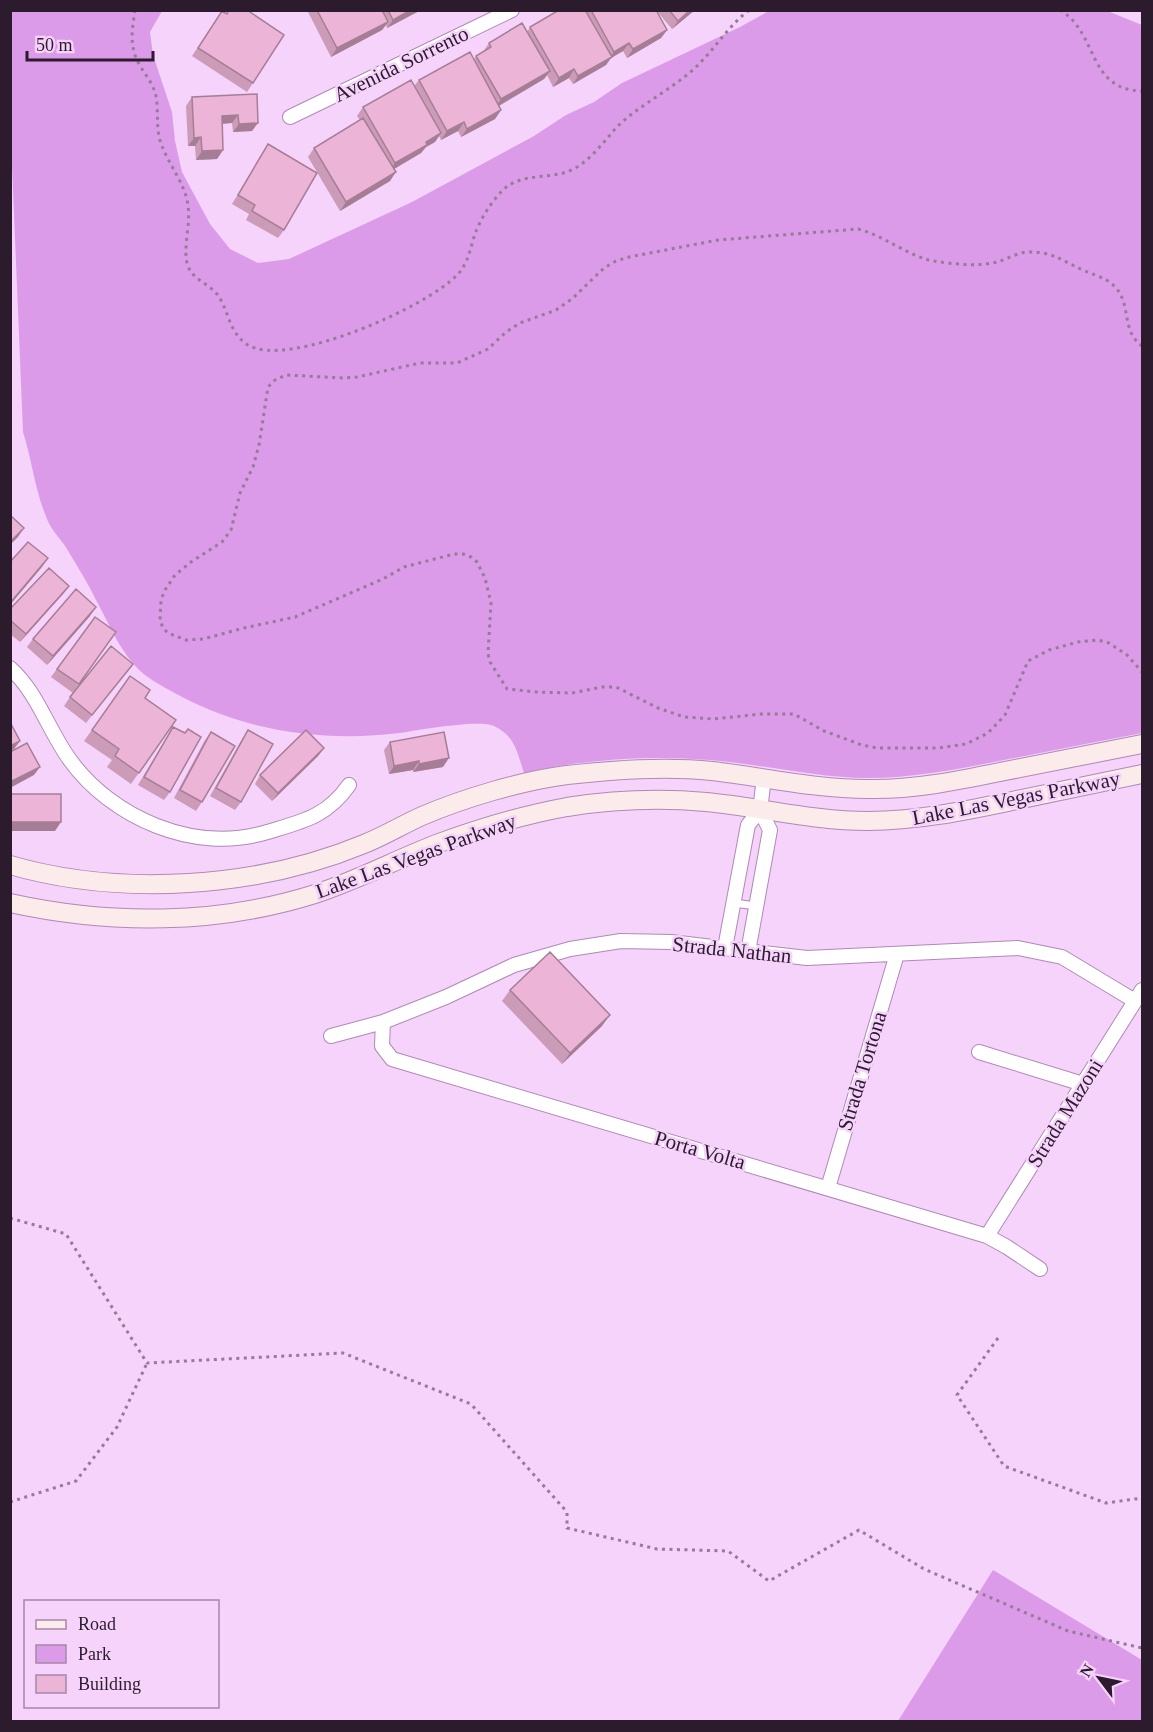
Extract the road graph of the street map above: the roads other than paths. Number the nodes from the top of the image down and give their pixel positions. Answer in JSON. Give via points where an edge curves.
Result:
{"nodes":[{"id":1,"x":512,"y":10,"type":"edge"},
{"id":2,"x":290,"y":117,"type":"dead end"},
{"id":3,"x":10,"y":668,"type":"edge"},
{"id":4,"x":1143,"y":744,"type":"edge"},
{"id":5,"x":1143,"y":774,"type":"edge"},
{"id":6,"x":764,"y":778,"type":"junction"},
{"id":7,"x":349,"y":784,"type":"dead end"},
{"id":8,"x":760,"y":810,"type":"junction"},
{"id":9,"x":10,"y":865,"type":"edge"},
{"id":10,"x":10,"y":903,"type":"edge"},
{"id":11,"x":734,"y":903,"type":"junction"},
{"id":12,"x":756,"y":906,"type":"junction"},
{"id":13,"x":726,"y":948,"type":"junction"},
{"id":14,"x":747,"y":952,"type":"junction"},
{"id":15,"x":897,"y":954,"type":"junction"},
{"id":16,"x":1139,"y":995,"type":"edge"},
{"id":17,"x":383,"y":1022,"type":"junction"},
{"id":18,"x":331,"y":1036,"type":"dead end"},
{"id":19,"x":979,"y":1052,"type":"dead end"},
{"id":20,"x":1083,"y":1084,"type":"junction"},
{"id":21,"x":828,"y":1188,"type":"junction"},
{"id":22,"x":987,"y":1236,"type":"junction"},
{"id":23,"x":1040,"y":1269,"type":"dead end"}],
"edges":[{"from":1,"to":2,"type":"street","name":"Avenida Sorrento"},
{"from":3,"to":7,"type":"street","via":[[32,693],[83,776],[115,804],[152,825],[215,838],[258,834],[314,817],[330,807]]},
{"from":4,"to":6,"type":"street","name":"Lake Las Vegas Parkway","via":[[909,788],[828,787]]},
{"from":5,"to":8,"type":"street","name":"Lake Las Vegas Parkway","via":[[911,819],[825,819]]},
{"from":6,"to":8,"type":"street"},
{"from":6,"to":9,"type":"street","name":"Lake Las Vegas Parkway","via":[[708,771],[636,769],[564,776],[493,791],[299,866],[232,879],[165,884],[98,882]]},
{"from":8,"to":10,"type":"street","name":"Lake Las Vegas Parkway","via":[[706,802],[637,801],[569,807],[501,821],[314,894],[249,910],[183,918],[117,918],[51,912]]},
{"from":8,"to":11,"type":"street","via":[[748,825]]},
{"from":8,"to":12,"type":"street","via":[[770,830]]},
{"from":11,"to":12,"type":"lane"},
{"from":11,"to":13,"type":"street"},
{"from":12,"to":14,"type":"street"},
{"from":13,"to":14,"type":"street","name":"Strada Nathan"},
{"from":13,"to":17,"type":"street","name":"Strada Nathan","via":[[621,941],[570,949],[514,965]]},
{"from":14,"to":15,"type":"street","name":"Strada Nathan","via":[[807,958]]},
{"from":15,"to":16,"type":"street","name":"Strada Nathan","via":[[1018,948],[1062,957]]},
{"from":15,"to":21,"type":"street","name":"Strada Tortona"},
{"from":16,"to":20,"type":"street","name":"Strada Mazoni"},
{"from":17,"to":18,"type":"street","name":"Strada Nathan"},
{"from":17,"to":21,"type":"street","name":"Porta Volta","via":[[382,1046],[392,1059]]},
{"from":19,"to":20,"type":"street"},
{"from":20,"to":22,"type":"street","name":"Strada Mazoni"},
{"from":21,"to":22,"type":"street","name":"Porta Volta"},
{"from":22,"to":23,"type":"street","name":"Porta Volta"}]}
